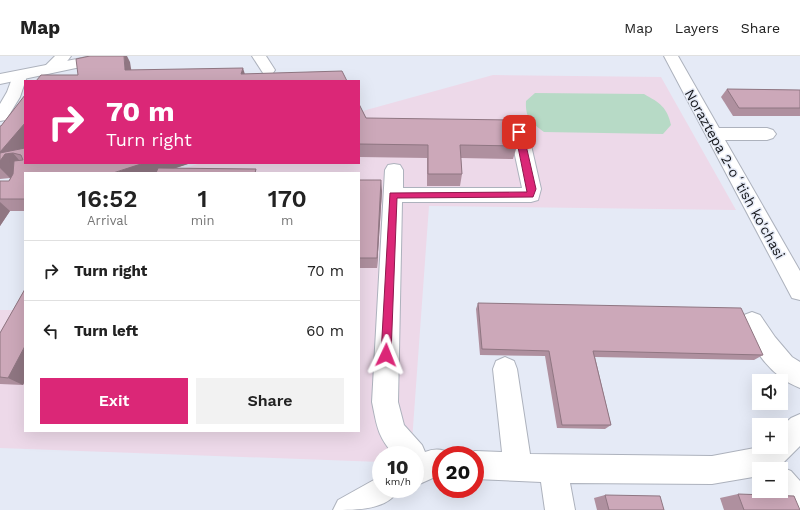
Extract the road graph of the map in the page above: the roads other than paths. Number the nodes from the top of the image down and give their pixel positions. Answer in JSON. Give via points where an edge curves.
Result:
{"nodes":[{"id":1,"x":64,"y":56,"type":"edge"},
{"id":2,"x":114,"y":56,"type":"edge"},
{"id":3,"x":259,"y":56,"type":"edge"},
{"id":4,"x":671,"y":56,"type":"edge"},
{"id":5,"x":48,"y":70,"type":"junction"},
{"id":6,"x":268,"y":70,"type":"dead end"},
{"id":7,"x":18,"y":76,"type":"junction"},
{"id":8,"x":0,"y":79,"type":"edge"},
{"id":9,"x":0,"y":116,"type":"edge"},
{"id":10,"x":519,"y":132,"type":"dead end"},
{"id":11,"x":713,"y":134,"type":"junction"},
{"id":12,"x":767,"y":134,"type":"dead end"},
{"id":13,"x":394,"y":170,"type":"dead end"},
{"id":14,"x":393,"y":195,"type":"junction"},
{"id":15,"x":800,"y":291,"type":"edge"},
{"id":16,"x":752,"y":322,"type":"dead end"},
{"id":17,"x":505,"y":369,"type":"dead end"},
{"id":18,"x":800,"y":376,"type":"edge"},
{"id":19,"x":800,"y":427,"type":"edge"},
{"id":20,"x":405,"y":446,"type":"edge"},
{"id":21,"x":776,"y":461,"type":"edge"},
{"id":22,"x":484,"y":465,"type":"edge"},
{"id":23,"x":518,"y":467,"type":"junction"},
{"id":24,"x":553,"y":469,"type":"junction"},
{"id":25,"x":372,"y":496,"type":"edge"},
{"id":26,"x":348,"y":510,"type":"edge"},
{"id":27,"x":560,"y":510,"type":"edge"},
{"id":28,"x":799,"y":510,"type":"edge"}],
"edges":[{"from":1,"to":5,"type":"street"},
{"from":2,"to":5,"type":"street"},
{"from":3,"to":6,"type":"street"},
{"from":4,"to":11,"type":"street","name":"Noraztepa 2-oʻtish ko'chasi"},
{"from":5,"to":7,"type":"street"},
{"from":7,"to":8,"type":"street"},
{"from":7,"to":9,"type":"street","via":[[18,87]]},
{"from":10,"to":14,"type":"street","via":[[532,189],[531,195]]},
{"from":11,"to":12,"type":"street"},
{"from":11,"to":15,"type":"street","name":"Noraztepa 2-oʻtish ko'chasi"},
{"from":13,"to":14,"type":"street"},
{"from":14,"to":20,"type":"street","via":[[384,402],[392,432]]},
{"from":16,"to":18,"type":"street","via":[[784,365]]},
{"from":17,"to":23,"type":"street"},
{"from":19,"to":21,"type":"street"},
{"from":21,"to":24,"type":"street","via":[[712,470]]},
{"from":21,"to":28,"type":"street"},
{"from":22,"to":23,"type":"street"},
{"from":23,"to":24,"type":"street"},
{"from":24,"to":27,"type":"street"},
{"from":25,"to":26,"type":"street"}]}
